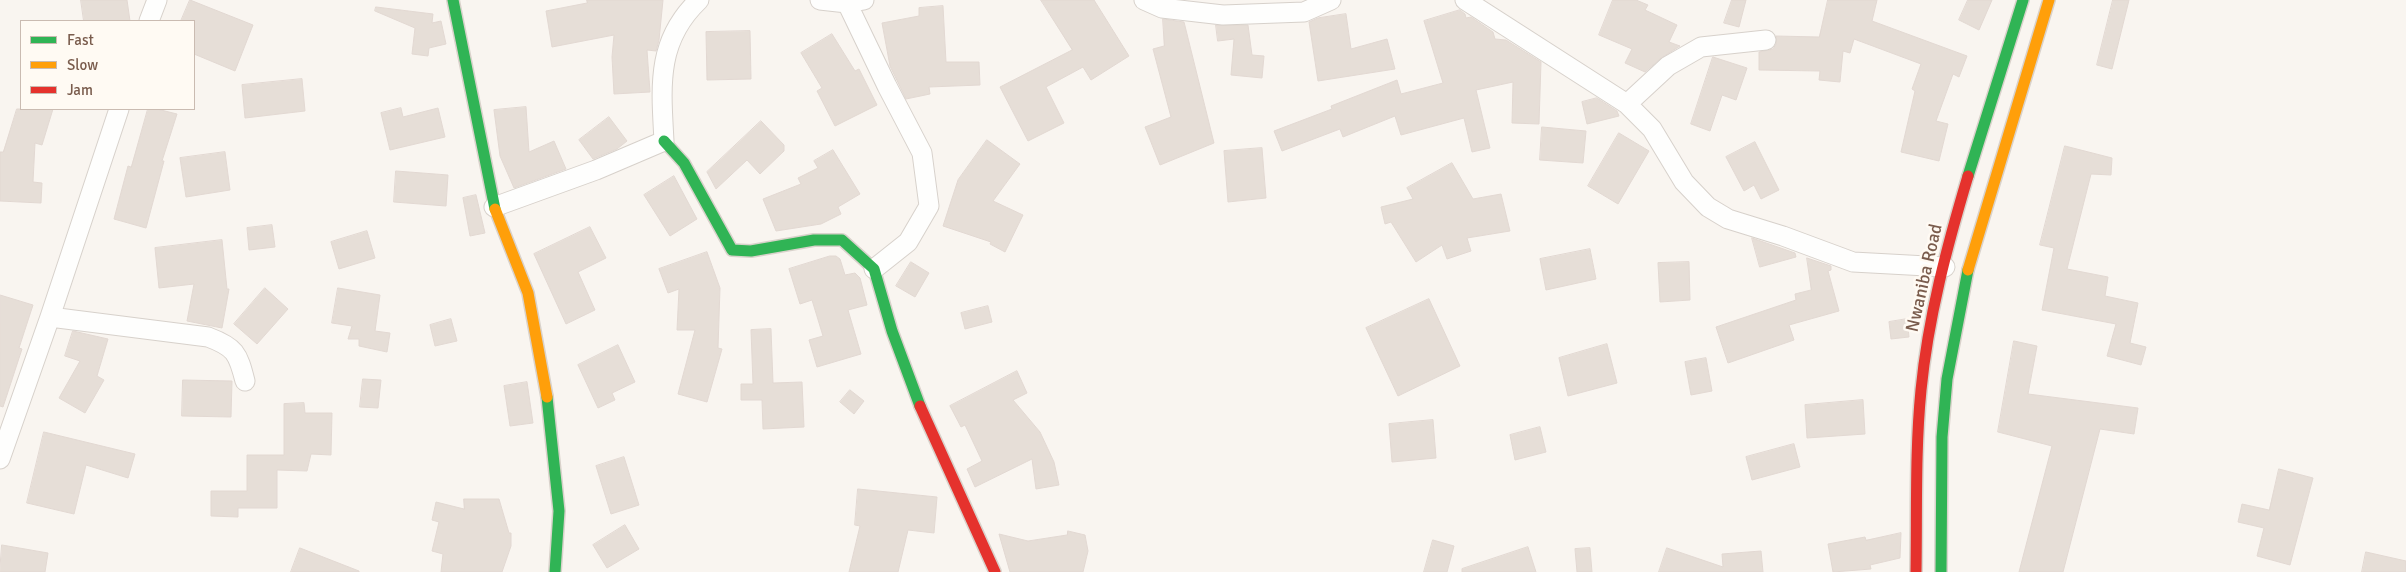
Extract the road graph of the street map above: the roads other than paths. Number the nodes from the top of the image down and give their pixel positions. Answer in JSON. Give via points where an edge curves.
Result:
{"nodes":[{"id":1,"x":157,"y":0,"type":"edge"},
{"id":2,"x":453,"y":0,"type":"edge"},
{"id":3,"x":699,"y":0,"type":"edge"},
{"id":4,"x":820,"y":0,"type":"edge"},
{"id":5,"x":1144,"y":0,"type":"edge"},
{"id":6,"x":1331,"y":0,"type":"edge"},
{"id":7,"x":1465,"y":0,"type":"edge"},
{"id":8,"x":2023,"y":0,"type":"edge"},
{"id":9,"x":2049,"y":0,"type":"edge"},
{"id":10,"x":856,"y":2,"type":"edge"},
{"id":11,"x":149,"y":20,"type":"edge"},
{"id":12,"x":1766,"y":40,"type":"dead end"},
{"id":13,"x":1627,"y":104,"type":"junction"},
{"id":14,"x":119,"y":110,"type":"edge"},
{"id":15,"x":664,"y":141,"type":"junction"},
{"id":16,"x":494,"y":207,"type":"junction"},
{"id":17,"x":1945,"y":267,"type":"junction"},
{"id":18,"x":874,"y":269,"type":"junction"},
{"id":19,"x":50,"y":317,"type":"junction"},
{"id":20,"x":245,"y":381,"type":"dead end"},
{"id":21,"x":0,"y":459,"type":"edge"},
{"id":22,"x":555,"y":572,"type":"edge"},
{"id":23,"x":996,"y":572,"type":"edge"},
{"id":24,"x":1916,"y":572,"type":"edge"},
{"id":25,"x":1941,"y":572,"type":"edge"}],
"edges":[{"from":1,"to":11,"type":"street"},
{"from":2,"to":16,"type":"street"},
{"from":3,"to":15,"type":"street","via":[[685,13],[665,55],[661,97]]},
{"from":4,"to":10,"type":"street"},
{"from":5,"to":6,"type":"street","via":[[1162,8],[1223,14],[1304,12]]},
{"from":7,"to":13,"type":"street"},
{"from":8,"to":17,"type":"street","name":"Nwaniba Road"},
{"from":9,"to":25,"type":"street","via":[[1966,278],[1947,379],[1943,427]]},
{"from":10,"to":18,"type":"street","via":[[887,86],[922,153],[929,206],[908,242]]},
{"from":12,"to":13,"type":"street","via":[[1701,48],[1668,66]]},
{"from":13,"to":17,"type":"street","via":[[1652,129],[1684,182],[1708,207],[1728,219],[1853,262]]},
{"from":14,"to":19,"type":"street"},
{"from":15,"to":16,"type":"street"},
{"from":15,"to":18,"type":"street","via":[[684,163],[732,250],[751,251],[814,240],[842,240]]},
{"from":16,"to":22,"type":"street","via":[[528,293],[548,400],[559,511]]},
{"from":17,"to":24,"type":"street","name":"Nwaniba Road","via":[[1924,364],[1919,407]]},
{"from":18,"to":23,"type":"street","via":[[915,395]]},
{"from":19,"to":20,"type":"street","via":[[208,337],[224,343],[238,354]]},
{"from":19,"to":21,"type":"street"}]}
